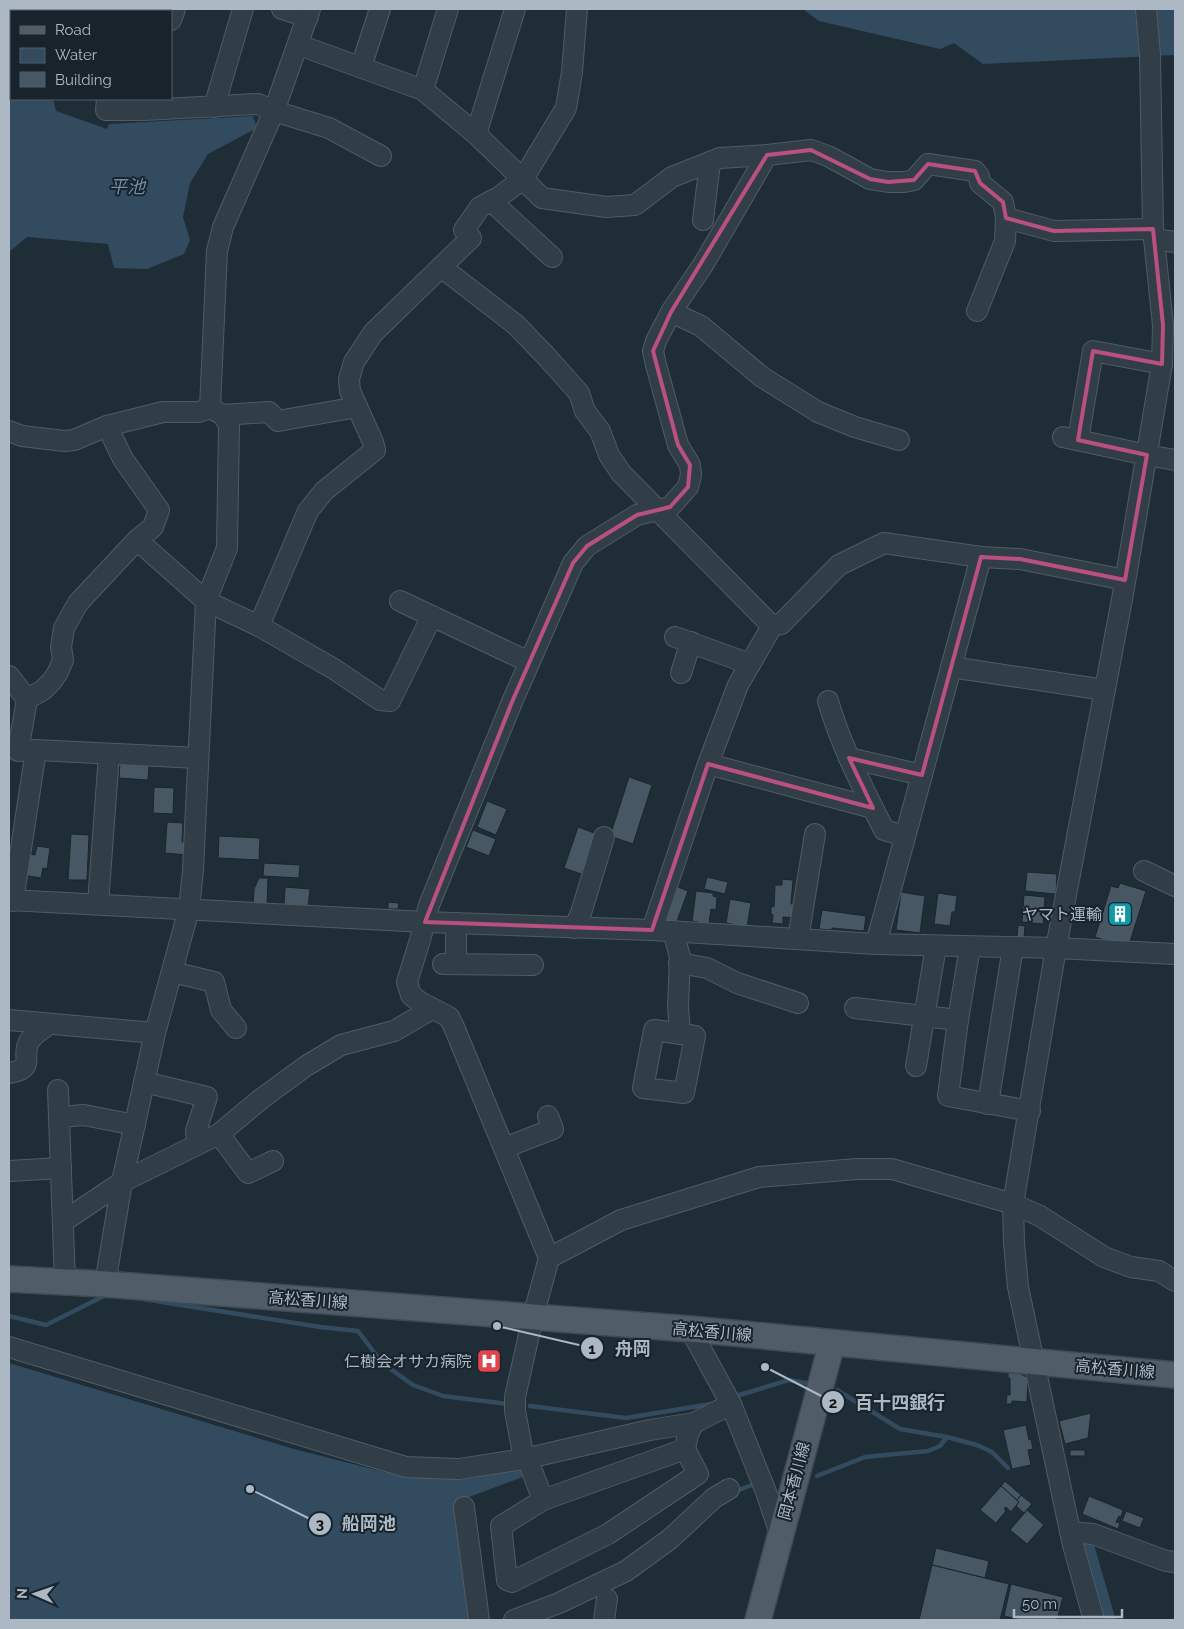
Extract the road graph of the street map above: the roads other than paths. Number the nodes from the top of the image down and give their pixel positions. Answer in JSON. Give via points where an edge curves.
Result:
{"nodes":[{"id":1,"x":243,"y":9,"type":"edge"},
{"id":2,"x":282,"y":9,"type":"edge"},
{"id":3,"x":380,"y":9,"type":"edge"},
{"id":4,"x":448,"y":9,"type":"edge"},
{"id":5,"x":515,"y":9,"type":"edge"},
{"id":6,"x":577,"y":9,"type":"edge"},
{"id":7,"x":309,"y":13,"type":"edge"},
{"id":8,"x":1147,"y":16,"type":"edge"},
{"id":9,"x":298,"y":45,"type":"junction"},
{"id":10,"x":361,"y":67,"type":"junction"},
{"id":11,"x":422,"y":90,"type":"junction"},
{"id":12,"x":107,"y":100,"type":"edge"},
{"id":13,"x":146,"y":105,"type":"edge"},
{"id":14,"x":214,"y":107,"type":"junction"},
{"id":15,"x":274,"y":111,"type":"junction"},
{"id":16,"x":476,"y":134,"type":"junction"},
{"id":17,"x":767,"y":155,"type":"junction"},
{"id":18,"x":381,"y":156,"type":"dead end"},
{"id":19,"x":710,"y":162,"type":"junction"},
{"id":20,"x":523,"y":179,"type":"junction"},
{"id":21,"x":491,"y":201,"type":"junction"},
{"id":22,"x":1006,"y":218,"type":"junction"},
{"id":23,"x":703,"y":220,"type":"dead end"},
{"id":24,"x":1153,"y":234,"type":"junction"},
{"id":25,"x":1175,"y":242,"type":"edge"},
{"id":26,"x":552,"y":257,"type":"dead end"},
{"id":27,"x":441,"y":267,"type":"junction"},
{"id":28,"x":977,"y":311,"type":"dead end"},
{"id":29,"x":671,"y":312,"type":"junction"},
{"id":30,"x":1162,"y":364,"type":"junction"},
{"id":31,"x":357,"y":407,"type":"junction"},
{"id":32,"x":217,"y":412,"type":"junction"},
{"id":33,"x":107,"y":426,"type":"junction"},
{"id":34,"x":9,"y":432,"type":"edge"},
{"id":35,"x":899,"y":440,"type":"dead end"},
{"id":36,"x":1147,"y":455,"type":"junction"},
{"id":37,"x":1175,"y":460,"type":"edge"},
{"id":38,"x":657,"y":510,"type":"junction"},
{"id":39,"x":137,"y":540,"type":"junction"},
{"id":40,"x":981,"y":557,"type":"junction"},
{"id":41,"x":1125,"y":580,"type":"junction"},
{"id":42,"x":206,"y":601,"type":"junction"},
{"id":43,"x":400,"y":601,"type":"dead end"},
{"id":44,"x":432,"y":616,"type":"junction"},
{"id":45,"x":260,"y":626,"type":"junction"},
{"id":46,"x":772,"y":626,"type":"junction"},
{"id":47,"x":529,"y":662,"type":"junction"},
{"id":48,"x":750,"y":664,"type":"junction"},
{"id":49,"x":951,"y":667,"type":"junction"},
{"id":50,"x":681,"y":673,"type":"dead end"},
{"id":51,"x":9,"y":676,"type":"edge"},
{"id":52,"x":1105,"y":690,"type":"junction"},
{"id":53,"x":27,"y":699,"type":"junction"},
{"id":54,"x":828,"y":701,"type":"dead end"},
{"id":55,"x":36,"y":750,"type":"junction"},
{"id":56,"x":109,"y":754,"type":"junction"},
{"id":57,"x":198,"y":758,"type":"junction"},
{"id":58,"x":849,"y":758,"type":"junction"},
{"id":59,"x":708,"y":764,"type":"junction"},
{"id":60,"x":922,"y":775,"type":"junction"},
{"id":61,"x":873,"y":808,"type":"junction"},
{"id":62,"x":815,"y":834,"type":"dead end"},
{"id":63,"x":905,"y":836,"type":"junction"},
{"id":64,"x":604,"y":837,"type":"dead end"},
{"id":65,"x":1144,"y":871,"type":"dead end"},
{"id":66,"x":1175,"y":886,"type":"edge"},
{"id":67,"x":11,"y":900,"type":"edge"},
{"id":68,"x":98,"y":904,"type":"junction"},
{"id":69,"x":189,"y":909,"type":"junction"},
{"id":70,"x":424,"y":922,"type":"junction"},
{"id":71,"x":456,"y":924,"type":"junction"},
{"id":72,"x":574,"y":928,"type":"junction"},
{"id":73,"x":652,"y":930,"type":"junction"},
{"id":74,"x":674,"y":931,"type":"junction"},
{"id":75,"x":798,"y":939,"type":"junction"},
{"id":76,"x":876,"y":944,"type":"junction"},
{"id":77,"x":936,"y":946,"type":"junction"},
{"id":78,"x":970,"y":946,"type":"junction"},
{"id":79,"x":1013,"y":948,"type":"junction"},
{"id":80,"x":1056,"y":948,"type":"junction"},
{"id":81,"x":1175,"y":954,"type":"edge"},
{"id":82,"x":680,"y":963,"type":"junction"},
{"id":83,"x":533,"y":965,"type":"dead end"},
{"id":84,"x":172,"y":972,"type":"junction"},
{"id":85,"x":798,"y":1003,"type":"dead end"},
{"id":86,"x":432,"y":1008,"type":"junction"},
{"id":87,"x":854,"y":1008,"type":"dead end"},
{"id":88,"x":925,"y":1016,"type":"junction"},
{"id":89,"x":9,"y":1020,"type":"edge"},
{"id":90,"x":958,"y":1020,"type":"junction"},
{"id":91,"x":49,"y":1024,"type":"junction"},
{"id":92,"x":236,"y":1028,"type":"dead end"},
{"id":93,"x":155,"y":1033,"type":"junction"},
{"id":94,"x":680,"y":1034,"type":"dead end"},
{"id":95,"x":916,"y":1066,"type":"dead end"},
{"id":96,"x":9,"y":1073,"type":"edge"},
{"id":97,"x":144,"y":1082,"type":"junction"},
{"id":98,"x":58,"y":1090,"type":"dead end"},
{"id":99,"x":988,"y":1104,"type":"junction"},
{"id":100,"x":1030,"y":1111,"type":"junction"},
{"id":101,"x":548,"y":1116,"type":"dead end"},
{"id":102,"x":60,"y":1117,"type":"junction"},
{"id":103,"x":135,"y":1126,"type":"junction"},
{"id":104,"x":219,"y":1134,"type":"junction"},
{"id":105,"x":198,"y":1144,"type":"junction"},
{"id":106,"x":504,"y":1148,"type":"junction"},
{"id":107,"x":273,"y":1161,"type":"dead end"},
{"id":108,"x":61,"y":1168,"type":"junction"},
{"id":109,"x":9,"y":1171,"type":"edge"},
{"id":110,"x":122,"y":1182,"type":"junction"},
{"id":111,"x":1013,"y":1204,"type":"junction"},
{"id":112,"x":64,"y":1221,"type":"junction"},
{"id":113,"x":549,"y":1258,"type":"junction"},
{"id":114,"x":9,"y":1279,"type":"edge"},
{"id":115,"x":1175,"y":1281,"type":"edge"},
{"id":116,"x":66,"y":1282,"type":"junction"},
{"id":117,"x":105,"y":1284,"type":"junction"},
{"id":118,"x":533,"y":1317,"type":"junction"},
{"id":119,"x":690,"y":1330,"type":"junction"},
{"id":120,"x":832,"y":1343,"type":"junction"},
{"id":121,"x":9,"y":1347,"type":"edge"},
{"id":122,"x":1035,"y":1362,"type":"junction"},
{"id":123,"x":1175,"y":1374,"type":"edge"},
{"id":124,"x":731,"y":1404,"type":"junction"},
{"id":125,"x":694,"y":1423,"type":"junction"},
{"id":126,"x":685,"y":1449,"type":"junction"},
{"id":127,"x":524,"y":1459,"type":"junction"},
{"id":128,"x":728,"y":1489,"type":"dead end"},
{"id":129,"x":543,"y":1500,"type":"junction"},
{"id":130,"x":464,"y":1508,"type":"dead end"},
{"id":131,"x":1070,"y":1532,"type":"junction"},
{"id":132,"x":780,"y":1533,"type":"junction"},
{"id":133,"x":1175,"y":1562,"type":"edge"},
{"id":134,"x":607,"y":1599,"type":"dead end"},
{"id":135,"x":479,"y":1620,"type":"edge"},
{"id":136,"x":514,"y":1620,"type":"edge"},
{"id":137,"x":604,"y":1620,"type":"edge"},
{"id":138,"x":758,"y":1620,"type":"edge"},
{"id":139,"x":1094,"y":1620,"type":"edge"}],
"edges":[{"from":1,"to":14,"type":"street"},
{"from":2,"to":7,"type":"street"},
{"from":3,"to":10,"type":"street"},
{"from":4,"to":11,"type":"street"},
{"from":5,"to":16,"type":"street"},
{"from":6,"to":20,"type":"street","via":[[566,108]]},
{"from":7,"to":9,"type":"street"},
{"from":8,"to":24,"type":"street"},
{"from":9,"to":10,"type":"street"},
{"from":9,"to":15,"type":"street"},
{"from":10,"to":11,"type":"street"},
{"from":11,"to":16,"type":"street"},
{"from":12,"to":13,"type":"street","via":[[106,110]]},
{"from":13,"to":14,"type":"street"},
{"from":14,"to":15,"type":"street","via":[[258,104]]},
{"from":15,"to":18,"type":"street","via":[[329,128]]},
{"from":15,"to":32,"type":"street","via":[[226,218],[217,251]]},
{"from":16,"to":20,"type":"street"},
{"from":17,"to":19,"type":"street","via":[[720,158]]},
{"from":17,"to":22,"type":"street","via":[[811,150],[870,179],[888,182],[914,180],[928,164],[975,171],[980,183],[1003,202]]},
{"from":17,"to":29,"type":"street","via":[[703,265]]},
{"from":19,"to":20,"type":"street","via":[[672,177],[636,205],[606,207],[542,198]]},
{"from":19,"to":23,"type":"street"},
{"from":20,"to":21,"type":"street"},
{"from":21,"to":26,"type":"street"},
{"from":21,"to":27,"type":"street","via":[[480,207],[464,230],[471,238]]},
{"from":22,"to":24,"type":"street","via":[[1054,231]]},
{"from":22,"to":28,"type":"street","via":[[1005,242]]},
{"from":24,"to":25,"type":"street"},
{"from":24,"to":30,"type":"street","via":[[1163,325]]},
{"from":27,"to":31,"type":"street","via":[[374,333],[354,362],[349,379]]},
{"from":27,"to":38,"type":"street","via":[[514,324],[573,385],[621,473]]},
{"from":29,"to":35,"type":"street","via":[[702,326],[762,377],[818,412]]},
{"from":29,"to":38,"type":"street","via":[[653,351],[678,445],[690,465],[691,475],[688,487],[670,507]]},
{"from":30,"to":36,"type":"street"},
{"from":30,"to":36,"type":"street","via":[[1094,351],[1070,439]]},
{"from":31,"to":32,"type":"street","via":[[278,421],[269,412]]},
{"from":31,"to":45,"type":"street","via":[[375,450],[324,491],[308,510]]},
{"from":32,"to":33,"type":"street","via":[[163,412]]},
{"from":32,"to":42,"type":"street","via":[[229,425],[227,548]]},
{"from":33,"to":34,"type":"street","via":[[64,441]]},
{"from":33,"to":39,"type":"street","via":[[123,459],[159,510],[153,527]]},
{"from":36,"to":37,"type":"street"},
{"from":36,"to":41,"type":"street"},
{"from":38,"to":46,"type":"street"},
{"from":38,"to":47,"type":"street","via":[[637,515],[587,546],[573,563]]},
{"from":39,"to":42,"type":"street"},
{"from":39,"to":53,"type":"street","via":[[78,603],[64,628],[63,660],[58,672],[43,690]]},
{"from":40,"to":41,"type":"street","via":[[1020,559]]},
{"from":40,"to":46,"type":"street","via":[[884,543],[839,565],[781,624]]},
{"from":40,"to":49,"type":"street"},
{"from":41,"to":52,"type":"street"},
{"from":42,"to":45,"type":"street"},
{"from":42,"to":57,"type":"street"},
{"from":43,"to":44,"type":"street"},
{"from":44,"to":45,"type":"street","via":[[390,701],[380,700]]},
{"from":44,"to":47,"type":"street"},
{"from":46,"to":48,"type":"street"},
{"from":47,"to":70,"type":"street"},
{"from":48,"to":50,"type":"street","via":[[683,640]]},
{"from":48,"to":59,"type":"street","via":[[738,685]]},
{"from":49,"to":52,"type":"street"},
{"from":49,"to":60,"type":"street"},
{"from":51,"to":53,"type":"street"},
{"from":52,"to":80,"type":"street"},
{"from":53,"to":55,"type":"street","via":[[18,751]]},
{"from":54,"to":58,"type":"street"},
{"from":55,"to":56,"type":"street"},
{"from":55,"to":67,"type":"street"},
{"from":56,"to":57,"type":"street"},
{"from":56,"to":68,"type":"street"},
{"from":57,"to":69,"type":"street"},
{"from":58,"to":60,"type":"street"},
{"from":58,"to":61,"type":"street"},
{"from":59,"to":61,"type":"street"},
{"from":59,"to":73,"type":"street"},
{"from":60,"to":63,"type":"street"},
{"from":61,"to":63,"type":"street","via":[[884,830]]},
{"from":62,"to":75,"type":"street"},
{"from":63,"to":76,"type":"street"},
{"from":64,"to":72,"type":"street"},
{"from":65,"to":66,"type":"street"},
{"from":67,"to":68,"type":"street"},
{"from":68,"to":69,"type":"street"},
{"from":69,"to":70,"type":"street"},
{"from":69,"to":84,"type":"street"},
{"from":70,"to":71,"type":"street"},
{"from":70,"to":86,"type":"street","via":[[407,982],[411,995]]},
{"from":71,"to":72,"type":"street"},
{"from":71,"to":83,"type":"street","via":[[450,964]]},
{"from":72,"to":73,"type":"street"},
{"from":73,"to":74,"type":"street"},
{"from":74,"to":75,"type":"street"},
{"from":74,"to":82,"type":"street"},
{"from":75,"to":76,"type":"street"},
{"from":76,"to":77,"type":"street"},
{"from":77,"to":78,"type":"street"},
{"from":77,"to":88,"type":"street"},
{"from":78,"to":79,"type":"street"},
{"from":78,"to":90,"type":"street"},
{"from":79,"to":80,"type":"street"},
{"from":79,"to":99,"type":"street"},
{"from":80,"to":81,"type":"street"},
{"from":80,"to":100,"type":"street"},
{"from":82,"to":85,"type":"street","via":[[707,968],[737,983]]},
{"from":82,"to":94,"type":"street"},
{"from":84,"to":92,"type":"street","via":[[214,982],[221,1010]]},
{"from":84,"to":93,"type":"street"},
{"from":86,"to":104,"type":"street","via":[[394,1031],[341,1045],[260,1099]]},
{"from":86,"to":106,"type":"street","via":[[448,1017],[454,1027]]},
{"from":87,"to":88,"type":"street"},
{"from":88,"to":90,"type":"street"},
{"from":88,"to":95,"type":"street"},
{"from":89,"to":91,"type":"street"},
{"from":90,"to":99,"type":"street","via":[[948,1096]]},
{"from":91,"to":93,"type":"street"},
{"from":91,"to":96,"type":"street","via":[[27,1045],[25,1066]]},
{"from":93,"to":97,"type":"street"},
{"from":97,"to":103,"type":"street"},
{"from":97,"to":105,"type":"street","via":[[207,1097],[196,1131]]},
{"from":98,"to":102,"type":"street"},
{"from":99,"to":100,"type":"street"},
{"from":100,"to":111,"type":"street"},
{"from":101,"to":106,"type":"street","via":[[553,1129]]},
{"from":102,"to":103,"type":"street","via":[[84,1115]]},
{"from":102,"to":108,"type":"street"},
{"from":103,"to":110,"type":"street"},
{"from":104,"to":105,"type":"street"},
{"from":104,"to":107,"type":"street","via":[[248,1173]]},
{"from":105,"to":110,"type":"street"},
{"from":106,"to":113,"type":"street"},
{"from":108,"to":109,"type":"street"},
{"from":108,"to":112,"type":"street"},
{"from":110,"to":112,"type":"street"},
{"from":110,"to":117,"type":"street"},
{"from":111,"to":113,"type":"street","via":[[892,1169],[759,1177],[621,1220]]},
{"from":111,"to":115,"type":"street","via":[[1040,1216],[1104,1257],[1131,1267],[1159,1271]]},
{"from":111,"to":122,"type":"street","via":[[1018,1287]]},
{"from":112,"to":116,"type":"street"},
{"from":113,"to":118,"type":"street"},
{"from":114,"to":116,"type":"main road","name":"高松香川線"},
{"from":116,"to":117,"type":"main road","name":"高松香川線"},
{"from":117,"to":118,"type":"main road","name":"高松香川線"},
{"from":118,"to":119,"type":"main road","name":"高松香川線"},
{"from":118,"to":127,"type":"street","via":[[514,1397]]},
{"from":119,"to":120,"type":"main road","name":"高松香川線"},
{"from":119,"to":124,"type":"street"},
{"from":120,"to":122,"type":"main road","name":"高松香川線"},
{"from":120,"to":132,"type":"main road","name":"岡本香川線"},
{"from":121,"to":127,"type":"street","via":[[406,1467],[459,1469]]},
{"from":122,"to":123,"type":"main road","name":"高松香川線"},
{"from":122,"to":131,"type":"street"},
{"from":124,"to":125,"type":"street"},
{"from":124,"to":132,"type":"street"},
{"from":125,"to":126,"type":"street"},
{"from":125,"to":127,"type":"street"},
{"from":126,"to":129,"type":"street"},
{"from":126,"to":129,"type":"street","via":[[698,1474],[608,1534],[512,1582],[507,1580],[501,1526]]},
{"from":127,"to":129,"type":"street","via":[[528,1460]]},
{"from":128,"to":136,"type":"street","via":[[670,1539],[626,1571]]},
{"from":130,"to":135,"type":"street"},
{"from":131,"to":133,"type":"street","via":[[1093,1534]]},
{"from":131,"to":139,"type":"street"},
{"from":132,"to":138,"type":"main road","name":"岡本香川線"},
{"from":134,"to":137,"type":"street"}]}
